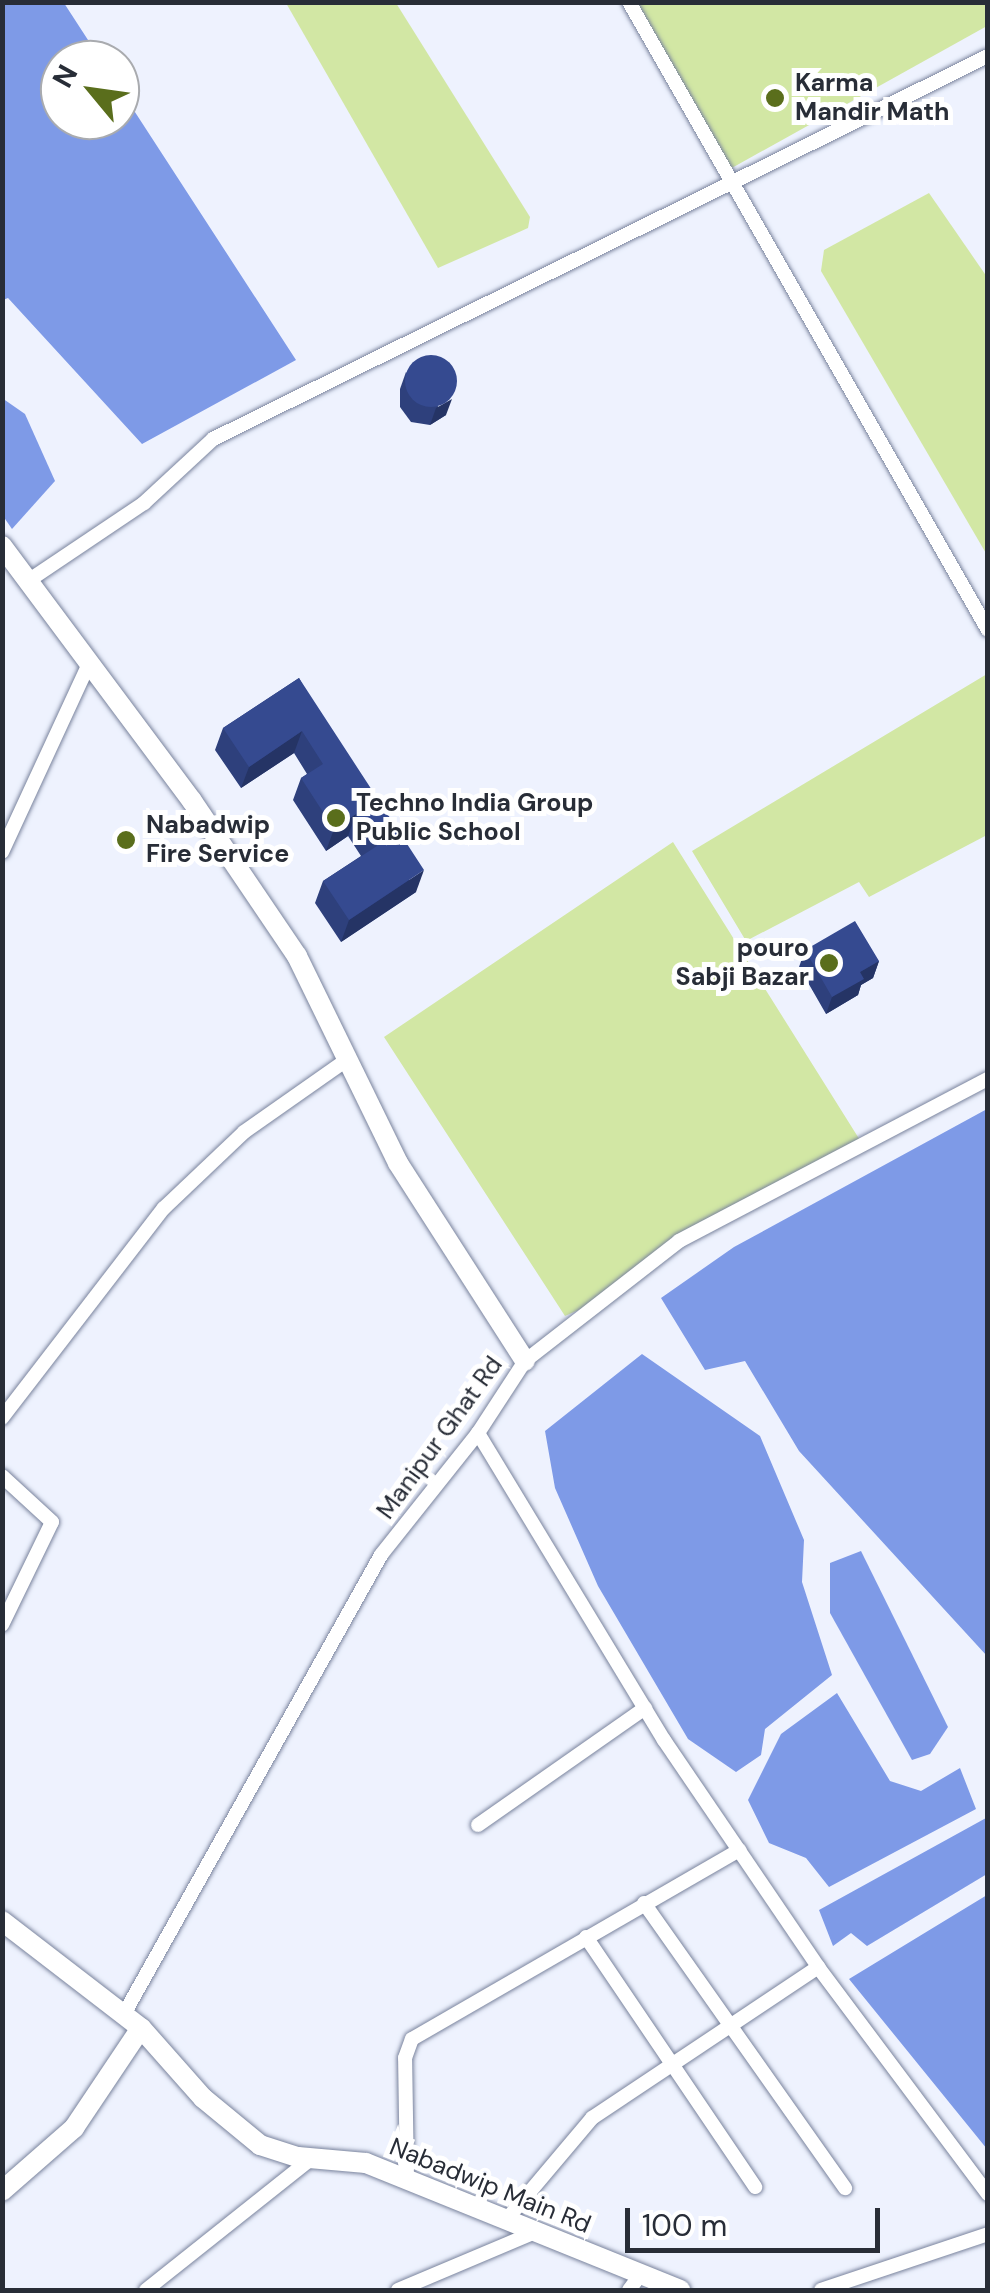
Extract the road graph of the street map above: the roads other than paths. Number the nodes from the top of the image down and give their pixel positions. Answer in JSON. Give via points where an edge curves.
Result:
{"nodes":[{"id":1,"x":630,"y":2,"type":"edge"},
{"id":2,"x":988,"y":56,"type":"edge"},
{"id":3,"x":727,"y":180,"type":"junction"},
{"id":4,"x":2,"y":546,"type":"edge"},
{"id":5,"x":28,"y":581,"type":"junction"},
{"id":6,"x":988,"y":630,"type":"edge"},
{"id":7,"x":88,"y":666,"type":"junction"},
{"id":8,"x":2,"y":852,"type":"edge"},
{"id":9,"x":348,"y":1060,"type":"junction"},
{"id":10,"x":988,"y":1079,"type":"edge"},
{"id":11,"x":524,"y":1361,"type":"junction"},
{"id":12,"x":2,"y":1418,"type":"edge"},
{"id":13,"x":478,"y":1433,"type":"junction"},
{"id":14,"x":2,"y":1476,"type":"edge"},
{"id":15,"x":2,"y":1625,"type":"edge"},
{"id":16,"x":645,"y":1708,"type":"junction"},
{"id":17,"x":478,"y":1825,"type":"dead end"},
{"id":18,"x":738,"y":1850,"type":"junction"},
{"id":19,"x":644,"y":1902,"type":"junction"},
{"id":20,"x":2,"y":1921,"type":"edge"},
{"id":21,"x":586,"y":1937,"type":"junction"},
{"id":22,"x":818,"y":1967,"type":"junction"},
{"id":23,"x":124,"y":2014,"type":"junction"},
{"id":24,"x":731,"y":2026,"type":"junction"},
{"id":25,"x":141,"y":2028,"type":"junction"},
{"id":26,"x":672,"y":2065,"type":"junction"},
{"id":27,"x":312,"y":2158,"type":"junction"},
{"id":28,"x":407,"y":2180,"type":"junction"},
{"id":29,"x":755,"y":2187,"type":"dead end"},
{"id":30,"x":845,"y":2188,"type":"dead end"},
{"id":31,"x":2,"y":2190,"type":"edge"},
{"id":32,"x":988,"y":2194,"type":"edge"},
{"id":33,"x":508,"y":2219,"type":"junction"},
{"id":34,"x":538,"y":2231,"type":"junction"},
{"id":35,"x":988,"y":2234,"type":"edge"},
{"id":36,"x":635,"y":2282,"type":"edge"},
{"id":37,"x":146,"y":2290,"type":"edge"},
{"id":38,"x":398,"y":2290,"type":"edge"},
{"id":39,"x":680,"y":2290,"type":"edge"},
{"id":40,"x":821,"y":2290,"type":"edge"}],
"edges":[{"from":1,"to":3,"type":"street"},
{"from":2,"to":3,"type":"street"},
{"from":3,"to":5,"type":"street","via":[[212,439],[144,503]]},
{"from":3,"to":6,"type":"street"},
{"from":4,"to":5,"type":"street"},
{"from":5,"to":7,"type":"street"},
{"from":7,"to":8,"type":"street"},
{"from":7,"to":9,"type":"street","via":[[192,801],[297,956]]},
{"from":9,"to":11,"type":"street","via":[[398,1163]]},
{"from":9,"to":12,"type":"street","via":[[244,1132],[164,1208]]},
{"from":10,"to":11,"type":"street","name":"Manipur Ghat Rd","via":[[679,1242]]},
{"from":11,"to":13,"type":"street","name":"Manipur Ghat Rd"},
{"from":13,"to":16,"type":"street"},
{"from":13,"to":23,"type":"street","name":"Manipur Ghat Rd","via":[[381,1555]]},
{"from":14,"to":15,"type":"street","via":[[52,1522]]},
{"from":16,"to":17,"type":"street"},
{"from":16,"to":18,"type":"street"},
{"from":18,"to":19,"type":"street"},
{"from":18,"to":22,"type":"street"},
{"from":19,"to":21,"type":"street"},
{"from":19,"to":24,"type":"street"},
{"from":20,"to":23,"type":"street","name":"Nabadwip Main Rd"},
{"from":21,"to":26,"type":"street"},
{"from":21,"to":28,"type":"street","via":[[412,2038],[405,2058]]},
{"from":22,"to":24,"type":"street"},
{"from":22,"to":32,"type":"street"},
{"from":23,"to":25,"type":"street","name":"Nabadwip Main Rd"},
{"from":24,"to":26,"type":"street"},
{"from":24,"to":30,"type":"street"},
{"from":25,"to":27,"type":"street","name":"Nabadwip Main Rd","via":[[239,2132],[284,2154]]},
{"from":25,"to":31,"type":"street","via":[[74,2128]]},
{"from":26,"to":29,"type":"street"},
{"from":26,"to":33,"type":"street","via":[[592,2118]]},
{"from":27,"to":28,"type":"street","name":"Nabadwip Main Rd","via":[[366,2163]]},
{"from":27,"to":37,"type":"street"},
{"from":28,"to":33,"type":"street","name":"Nabadwip Main Rd"},
{"from":33,"to":34,"type":"street","name":"Nabadwip Main Rd"},
{"from":34,"to":36,"type":"street","name":"Nabadwip Main Rd"},
{"from":34,"to":38,"type":"street"},
{"from":35,"to":40,"type":"street"},
{"from":36,"to":39,"type":"street","name":"Nabadwip Main Rd"}]}
